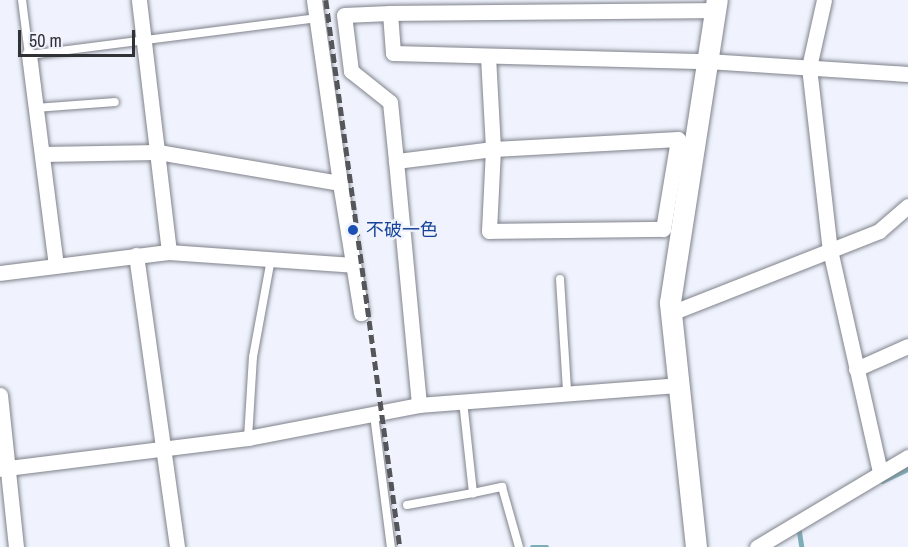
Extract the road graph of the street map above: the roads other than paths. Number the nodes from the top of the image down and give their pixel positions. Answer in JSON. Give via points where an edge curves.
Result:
{"nodes":[{"id":1,"x":22,"y":0,"type":"edge"},
{"id":2,"x":139,"y":0,"type":"edge"},
{"id":3,"x":314,"y":0,"type":"edge"},
{"id":4,"x":824,"y":0,"type":"edge"},
{"id":5,"x":716,"y":5,"type":"edge"},
{"id":6,"x":582,"y":6,"type":"edge"},
{"id":7,"x":342,"y":8,"type":"edge"},
{"id":8,"x":390,"y":13,"type":"junction"},
{"id":9,"x":316,"y":18,"type":"junction"},
{"id":10,"x":144,"y":41,"type":"junction"},
{"id":11,"x":29,"y":55,"type":"junction"},
{"id":12,"x":488,"y":56,"type":"junction"},
{"id":13,"x":707,"y":61,"type":"junction"},
{"id":14,"x":808,"y":67,"type":"junction"},
{"id":15,"x":908,"y":74,"type":"edge"},
{"id":16,"x":115,"y":102,"type":"dead end"},
{"id":17,"x":36,"y":108,"type":"junction"},
{"id":18,"x":493,"y":149,"type":"junction"},
{"id":19,"x":158,"y":152,"type":"junction"},
{"id":20,"x":42,"y":154,"type":"junction"},
{"id":21,"x":396,"y":161,"type":"junction"},
{"id":22,"x":340,"y":183,"type":"junction"},
{"id":23,"x":908,"y":206,"type":"edge"},
{"id":24,"x":830,"y":250,"type":"junction"},
{"id":25,"x":169,"y":252,"type":"junction"},
{"id":26,"x":136,"y":255,"type":"junction"},
{"id":27,"x":271,"y":259,"type":"junction"},
{"id":28,"x":56,"y":265,"type":"junction"},
{"id":29,"x":353,"y":265,"type":"junction"},
{"id":30,"x":0,"y":273,"type":"edge"},
{"id":31,"x":560,"y":279,"type":"dead end"},
{"id":32,"x":361,"y":313,"type":"dead end"},
{"id":33,"x":671,"y":313,"type":"junction"},
{"id":34,"x":908,"y":346,"type":"edge"},
{"id":35,"x":856,"y":369,"type":"junction"},
{"id":36,"x":676,"y":385,"type":"junction"},
{"id":37,"x":567,"y":390,"type":"junction"},
{"id":38,"x":0,"y":394,"type":"edge"},
{"id":39,"x":463,"y":401,"type":"junction"},
{"id":40,"x":419,"y":405,"type":"junction"},
{"id":41,"x":374,"y":415,"type":"junction"},
{"id":42,"x":248,"y":438,"type":"junction"},
{"id":43,"x":163,"y":447,"type":"junction"},
{"id":44,"x":908,"y":458,"type":"edge"},
{"id":45,"x":6,"y":468,"type":"edge"},
{"id":46,"x":880,"y":472,"type":"junction"},
{"id":47,"x":473,"y":493,"type":"junction"},
{"id":48,"x":407,"y":505,"type":"dead end"},
{"id":49,"x":16,"y":547,"type":"edge"},
{"id":50,"x":177,"y":547,"type":"edge"},
{"id":51,"x":391,"y":547,"type":"edge"},
{"id":52,"x":519,"y":547,"type":"edge"},
{"id":53,"x":696,"y":547,"type":"edge"},
{"id":54,"x":757,"y":547,"type":"edge"}],
"edges":[{"from":1,"to":11,"type":"lane"},
{"from":2,"to":10,"type":"street"},
{"from":3,"to":9,"type":"street"},
{"from":4,"to":14,"type":"street"},
{"from":5,"to":6,"type":"street"},
{"from":5,"to":13,"type":"street"},
{"from":6,"to":8,"type":"street"},
{"from":7,"to":8,"type":"street"},
{"from":7,"to":21,"type":"street","via":[[351,71],[390,102]]},
{"from":8,"to":12,"type":"street","via":[[393,53]]},
{"from":9,"to":10,"type":"lane"},
{"from":9,"to":22,"type":"street"},
{"from":10,"to":11,"type":"lane"},
{"from":10,"to":19,"type":"street"},
{"from":11,"to":17,"type":"street"},
{"from":12,"to":13,"type":"street"},
{"from":12,"to":18,"type":"street"},
{"from":13,"to":14,"type":"street"},
{"from":13,"to":33,"type":"street","via":[[674,262]]},
{"from":14,"to":15,"type":"street"},
{"from":14,"to":24,"type":"street"},
{"from":16,"to":17,"type":"lane"},
{"from":17,"to":20,"type":"street"},
{"from":18,"to":18,"type":"street","via":[[489,231],[663,229],[678,139]]},
{"from":18,"to":21,"type":"street"},
{"from":19,"to":20,"type":"street"},
{"from":19,"to":22,"type":"street"},
{"from":19,"to":25,"type":"street"},
{"from":20,"to":28,"type":"street"},
{"from":21,"to":40,"type":"street"},
{"from":22,"to":29,"type":"street"},
{"from":23,"to":24,"type":"street","via":[[879,231]]},
{"from":24,"to":33,"type":"street"},
{"from":24,"to":35,"type":"street"},
{"from":25,"to":26,"type":"street"},
{"from":25,"to":27,"type":"street"},
{"from":26,"to":28,"type":"street"},
{"from":26,"to":43,"type":"street"},
{"from":27,"to":29,"type":"street"},
{"from":27,"to":42,"type":"lane","via":[[253,357]]},
{"from":28,"to":30,"type":"street"},
{"from":29,"to":32,"type":"street"},
{"from":31,"to":37,"type":"lane"},
{"from":33,"to":36,"type":"street"},
{"from":34,"to":35,"type":"street"},
{"from":35,"to":46,"type":"street"},
{"from":36,"to":37,"type":"street"},
{"from":36,"to":53,"type":"street"},
{"from":37,"to":39,"type":"street"},
{"from":38,"to":45,"type":"street"},
{"from":39,"to":40,"type":"street"},
{"from":39,"to":47,"type":"lane"},
{"from":40,"to":41,"type":"street"},
{"from":41,"to":42,"type":"street"},
{"from":41,"to":51,"type":"lane"},
{"from":42,"to":43,"type":"street"},
{"from":43,"to":45,"type":"street"},
{"from":43,"to":50,"type":"street"},
{"from":44,"to":46,"type":"street"},
{"from":45,"to":49,"type":"street"},
{"from":46,"to":54,"type":"street"},
{"from":47,"to":48,"type":"lane"},
{"from":47,"to":52,"type":"lane","via":[[501,487]]}]}
